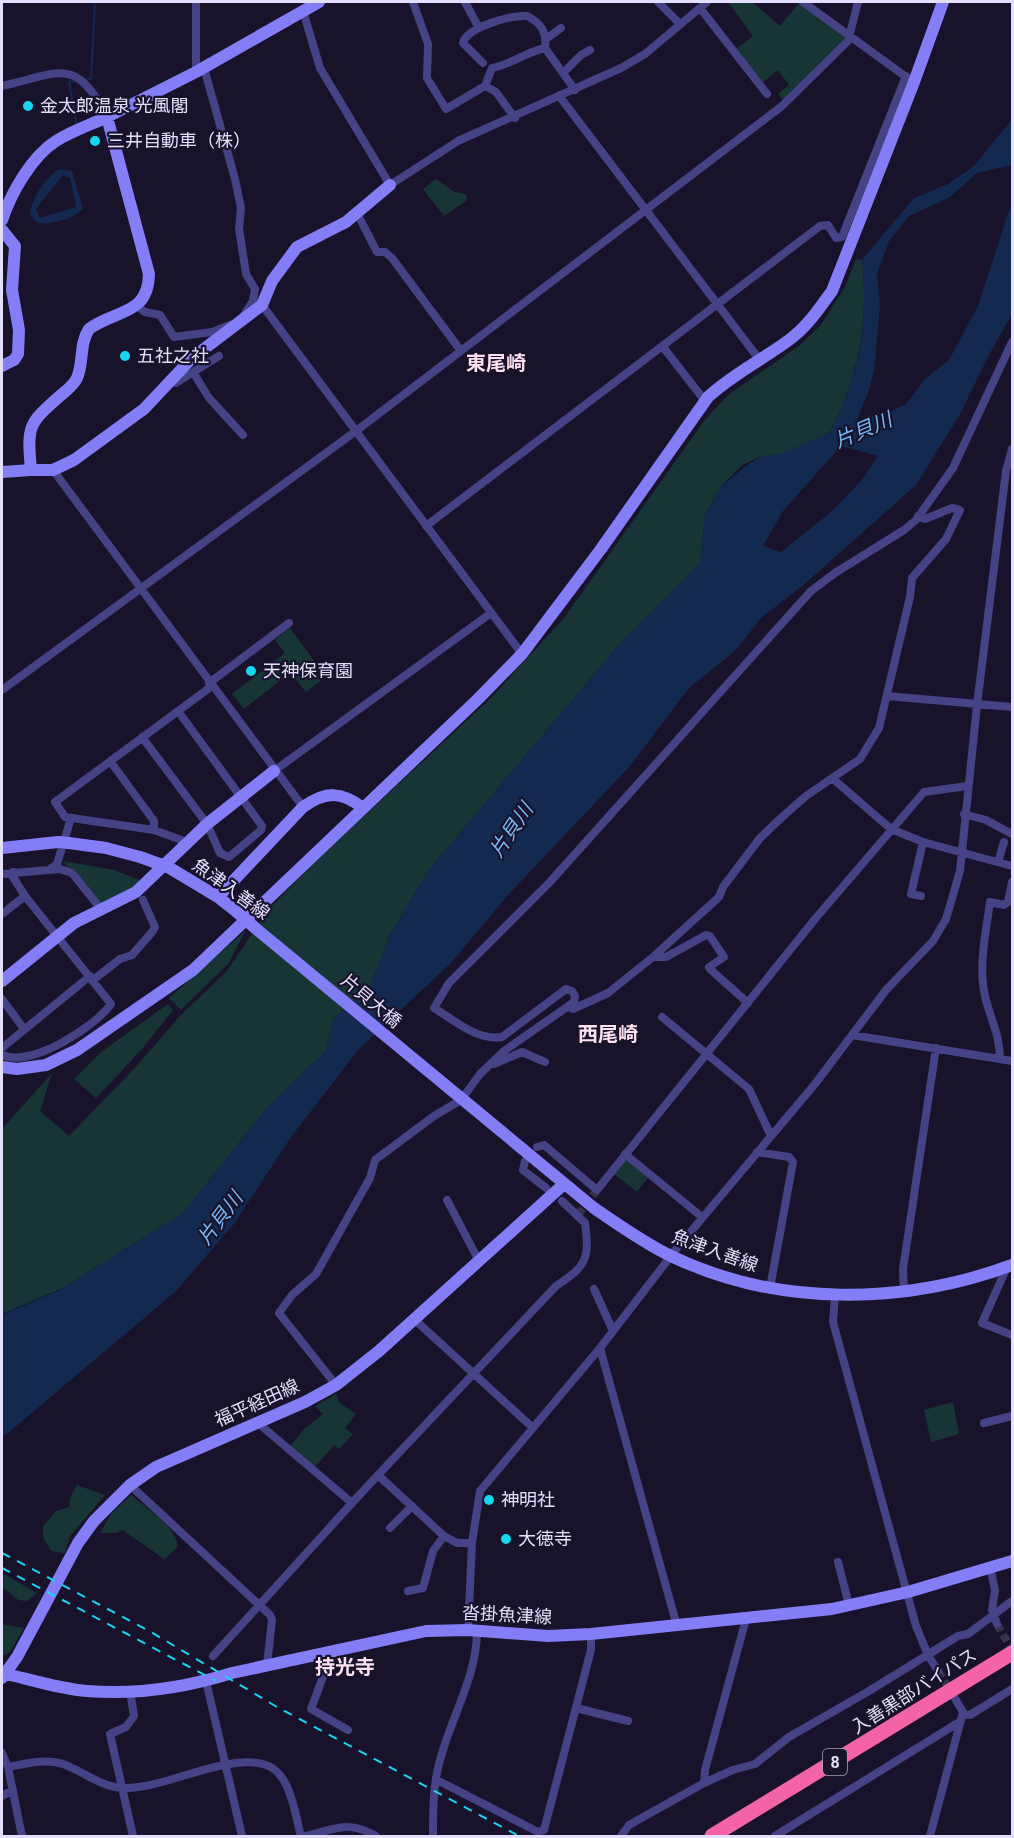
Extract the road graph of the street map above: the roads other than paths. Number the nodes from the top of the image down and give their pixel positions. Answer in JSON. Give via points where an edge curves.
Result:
{"nodes":[{"id":1,"x":196,"y":2,"type":"edge"},
{"id":2,"x":319,"y":2,"type":"edge"},
{"id":3,"x":413,"y":2,"type":"edge"},
{"id":4,"x":465,"y":2,"type":"edge"},
{"id":5,"x":658,"y":2,"type":"edge"},
{"id":6,"x":707,"y":2,"type":"edge"},
{"id":7,"x":803,"y":2,"type":"edge"},
{"id":8,"x":858,"y":2,"type":"edge"},
{"id":9,"x":942,"y":2,"type":"edge"},
{"id":10,"x":700,"y":8,"type":"junction"},
{"id":11,"x":303,"y":11,"type":"junction"},
{"id":12,"x":680,"y":24,"type":"junction"},
{"id":13,"x":479,"y":28,"type":"junction"},
{"id":14,"x":561,"y":28,"type":"dead end"},
{"id":15,"x":851,"y":36,"type":"junction"},
{"id":16,"x":546,"y":39,"type":"junction"},
{"id":17,"x":545,"y":48,"type":"junction"},
{"id":18,"x":590,"y":50,"type":"dead end"},
{"id":19,"x":483,"y":63,"type":"dead end"},
{"id":20,"x":200,"y":70,"type":"junction"},
{"id":21,"x":563,"y":73,"type":"junction"},
{"id":22,"x":910,"y":79,"type":"junction"},
{"id":23,"x":485,"y":86,"type":"junction"},
{"id":24,"x":2,"y":87,"type":"edge"},
{"id":25,"x":575,"y":90,"type":"junction"},
{"id":26,"x":766,"y":94,"type":"dead end"},
{"id":27,"x":560,"y":97,"type":"junction"},
{"id":28,"x":107,"y":117,"type":"junction"},
{"id":29,"x":515,"y":118,"type":"junction"},
{"id":30,"x":390,"y":185,"type":"junction"},
{"id":31,"x":646,"y":209,"type":"junction"},
{"id":32,"x":357,"y":213,"type":"junction"},
{"id":33,"x":2,"y":220,"type":"edge"},
{"id":34,"x":2,"y":230,"type":"edge"},
{"id":35,"x":717,"y":304,"type":"junction"},
{"id":36,"x":262,"y":305,"type":"junction"},
{"id":37,"x":137,"y":306,"type":"junction"},
{"id":38,"x":238,"y":324,"type":"junction"},
{"id":39,"x":1012,"y":342,"type":"edge"},
{"id":40,"x":663,"y":347,"type":"junction"},
{"id":41,"x":461,"y":351,"type":"junction"},
{"id":42,"x":219,"y":356,"type":"dead end"},
{"id":43,"x":759,"y":360,"type":"junction"},
{"id":44,"x":2,"y":366,"type":"edge"},
{"id":45,"x":193,"y":372,"type":"junction"},
{"id":46,"x":171,"y":380,"type":"junction"},
{"id":47,"x":705,"y":401,"type":"junction"},
{"id":48,"x":356,"y":431,"type":"junction"},
{"id":49,"x":243,"y":435,"type":"dead end"},
{"id":50,"x":1012,"y":449,"type":"edge"},
{"id":51,"x":31,"y":470,"type":"junction"},
{"id":52,"x":53,"y":470,"type":"junction"},
{"id":53,"x":2,"y":472,"type":"edge"},
{"id":54,"x":918,"y":516,"type":"junction"},
{"id":55,"x":426,"y":526,"type":"junction"},
{"id":56,"x":140,"y":589,"type":"junction"},
{"id":57,"x":491,"y":613,"type":"junction"},
{"id":58,"x":289,"y":623,"type":"dead end"},
{"id":59,"x":522,"y":654,"type":"junction"},
{"id":60,"x":210,"y":685,"type":"junction"},
{"id":61,"x":2,"y":690,"type":"edge"},
{"id":62,"x":887,"y":696,"type":"junction"},
{"id":63,"x":977,"y":705,"type":"junction"},
{"id":64,"x":1012,"y":707,"type":"edge"},
{"id":65,"x":178,"y":711,"type":"junction"},
{"id":66,"x":142,"y":737,"type":"junction"},
{"id":67,"x":110,"y":761,"type":"junction"},
{"id":68,"x":274,"y":771,"type":"junction"},
{"id":69,"x":832,"y":778,"type":"junction"},
{"id":70,"x":968,"y":786,"type":"junction"},
{"id":71,"x":240,"y":796,"type":"junction"},
{"id":72,"x":303,"y":807,"type":"junction"},
{"id":73,"x":363,"y":808,"type":"junction"},
{"id":74,"x":964,"y":814,"type":"junction"},
{"id":75,"x":71,"y":818,"type":"junction"},
{"id":76,"x":207,"y":824,"type":"junction"},
{"id":77,"x":891,"y":829,"type":"junction"},
{"id":78,"x":154,"y":830,"type":"junction"},
{"id":79,"x":1012,"y":834,"type":"edge"},
{"id":80,"x":187,"y":842,"type":"junction"},
{"id":81,"x":923,"y":842,"type":"junction"},
{"id":82,"x":1004,"y":842,"type":"dead end"},
{"id":83,"x":2,"y":848,"type":"edge"},
{"id":84,"x":962,"y":852,"type":"junction"},
{"id":85,"x":998,"y":862,"type":"junction"},
{"id":86,"x":1012,"y":866,"type":"edge"},
{"id":87,"x":50,"y":869,"type":"junction"},
{"id":88,"x":13,"y":872,"type":"junction"},
{"id":89,"x":2,"y":874,"type":"edge"},
{"id":90,"x":1012,"y":882,"type":"edge"},
{"id":91,"x":25,"y":896,"type":"junction"},
{"id":92,"x":921,"y":896,"type":"dead end"},
{"id":93,"x":218,"y":897,"type":"junction"},
{"id":94,"x":143,"y":900,"type":"dead end"},
{"id":95,"x":101,"y":909,"type":"junction"},
{"id":96,"x":2,"y":914,"type":"edge"},
{"id":97,"x":259,"y":931,"type":"joint"},
{"id":98,"x":60,"y":936,"type":"junction"},
{"id":99,"x":653,"y":957,"type":"junction"},
{"id":100,"x":91,"y":978,"type":"junction"},
{"id":101,"x":2,"y":981,"type":"edge"},
{"id":102,"x":2,"y":999,"type":"edge"},
{"id":103,"x":748,"y":1003,"type":"junction"},
{"id":104,"x":567,"y":1007,"type":"junction"},
{"id":105,"x":662,"y":1017,"type":"dead end"},
{"id":106,"x":24,"y":1029,"type":"junction"},
{"id":107,"x":852,"y":1035,"type":"junction"},
{"id":108,"x":2,"y":1048,"type":"edge"},
{"id":109,"x":936,"y":1048,"type":"junction"},
{"id":110,"x":707,"y":1053,"type":"junction"},
{"id":111,"x":2,"y":1055,"type":"edge"},
{"id":112,"x":1000,"y":1059,"type":"junction"},
{"id":113,"x":1012,"y":1061,"type":"edge"},
{"id":114,"x":545,"y":1062,"type":"dead end"},
{"id":115,"x":493,"y":1064,"type":"junction"},
{"id":116,"x":2,"y":1067,"type":"edge"},
{"id":117,"x":458,"y":1097,"type":"junction"},
{"id":118,"x":771,"y":1136,"type":"junction"},
{"id":119,"x":537,"y":1147,"type":"dead end"},
{"id":120,"x":757,"y":1152,"type":"junction"},
{"id":121,"x":625,"y":1154,"type":"junction"},
{"id":122,"x":525,"y":1161,"type":"dead end"},
{"id":123,"x":564,"y":1184,"type":"junction"},
{"id":124,"x":546,"y":1188,"type":"dead end"},
{"id":125,"x":447,"y":1200,"type":"dead end"},
{"id":126,"x":562,"y":1201,"type":"dead end"},
{"id":127,"x":702,"y":1216,"type":"junction"},
{"id":128,"x":671,"y":1257,"type":"junction"},
{"id":129,"x":479,"y":1261,"type":"junction"},
{"id":130,"x":1010,"y":1266,"type":"edge"},
{"id":131,"x":770,"y":1288,"type":"junction"},
{"id":132,"x":594,"y":1289,"type":"dead end"},
{"id":133,"x":904,"y":1291,"type":"junction"},
{"id":134,"x":835,"y":1296,"type":"junction"},
{"id":135,"x":415,"y":1320,"type":"junction"},
{"id":136,"x":614,"y":1331,"type":"junction"},
{"id":137,"x":1012,"y":1335,"type":"edge"},
{"id":138,"x":600,"y":1348,"type":"junction"},
{"id":139,"x":473,"y":1373,"type":"junction"},
{"id":140,"x":336,"y":1384,"type":"junction"},
{"id":141,"x":1012,"y":1416,"type":"edge"},
{"id":142,"x":258,"y":1423,"type":"junction"},
{"id":143,"x":984,"y":1423,"type":"dead end"},
{"id":144,"x":532,"y":1427,"type":"junction"},
{"id":145,"x":378,"y":1475,"type":"junction"},
{"id":146,"x":130,"y":1485,"type":"junction"},
{"id":147,"x":352,"y":1503,"type":"junction"},
{"id":148,"x":412,"y":1506,"type":"junction"},
{"id":149,"x":390,"y":1528,"type":"dead end"},
{"id":150,"x":444,"y":1536,"type":"junction"},
{"id":151,"x":472,"y":1543,"type":"junction"},
{"id":152,"x":1012,"y":1561,"type":"edge"},
{"id":153,"x":838,"y":1562,"type":"dead end"},
{"id":154,"x":990,"y":1567,"type":"junction"},
{"id":155,"x":408,"y":1591,"type":"dead end"},
{"id":156,"x":908,"y":1592,"type":"junction"},
{"id":157,"x":1012,"y":1601,"type":"edge"},
{"id":158,"x":259,"y":1605,"type":"junction"},
{"id":159,"x":849,"y":1605,"type":"junction"},
{"id":160,"x":746,"y":1619,"type":"junction"},
{"id":161,"x":995,"y":1620,"type":"junction"},
{"id":162,"x":677,"y":1626,"type":"junction"},
{"id":163,"x":472,"y":1631,"type":"junction"},
{"id":164,"x":591,"y":1634,"type":"junction"},
{"id":165,"x":333,"y":1650,"type":"junction"},
{"id":166,"x":1012,"y":1653,"type":"edge"},
{"id":167,"x":928,"y":1655,"type":"junction"},
{"id":168,"x":213,"y":1656,"type":"dead end"},
{"id":169,"x":267,"y":1665,"type":"junction"},
{"id":170,"x":938,"y":1671,"type":"tunnel mouth"},
{"id":171,"x":3,"y":1675,"type":"edge"},
{"id":172,"x":206,"y":1681,"type":"junction"},
{"id":173,"x":1012,"y":1689,"type":"edge"},
{"id":174,"x":130,"y":1691,"type":"junction"},
{"id":175,"x":953,"y":1695,"type":"tunnel mouth"},
{"id":176,"x":576,"y":1708,"type":"junction"},
{"id":177,"x":962,"y":1718,"type":"junction"},
{"id":178,"x":628,"y":1721,"type":"dead end"},
{"id":179,"x":348,"y":1730,"type":"dead end"},
{"id":180,"x":2,"y":1754,"type":"edge"},
{"id":181,"x":227,"y":1766,"type":"junction"},
{"id":182,"x":8,"y":1767,"type":"junction"},
{"id":183,"x":436,"y":1780,"type":"junction"},
{"id":184,"x":704,"y":1783,"type":"junction"},
{"id":185,"x":122,"y":1788,"type":"junction"},
{"id":186,"x":13,"y":1790,"type":"junction"},
{"id":187,"x":2,"y":1796,"type":"edge"},
{"id":188,"x":22,"y":1836,"type":"edge"},
{"id":189,"x":133,"y":1836,"type":"edge"},
{"id":190,"x":242,"y":1836,"type":"edge"},
{"id":191,"x":301,"y":1836,"type":"edge"},
{"id":192,"x":306,"y":1836,"type":"edge"},
{"id":193,"x":376,"y":1836,"type":"edge"},
{"id":194,"x":433,"y":1836,"type":"edge"},
{"id":195,"x":621,"y":1836,"type":"edge"},
{"id":196,"x":712,"y":1836,"type":"edge"},
{"id":197,"x":775,"y":1836,"type":"edge"},
{"id":198,"x":930,"y":1836,"type":"edge"}],
"edges":[{"from":1,"to":20,"type":"street"},
{"from":2,"to":11,"type":"main road"},
{"from":3,"to":23,"type":"street","via":[[428,44],[427,78],[446,109]]},
{"from":4,"to":13,"type":"street"},
{"from":5,"to":12,"type":"street"},
{"from":6,"to":10,"type":"street"},
{"from":7,"to":15,"type":"street"},
{"from":8,"to":15,"type":"street"},
{"from":9,"to":22,"type":"main road"},
{"from":10,"to":12,"type":"street"},
{"from":10,"to":26,"type":"street"},
{"from":11,"to":20,"type":"main road"},
{"from":11,"to":30,"type":"street","via":[[320,68]]},
{"from":12,"to":25,"type":"street","via":[[645,54]]},
{"from":13,"to":16,"type":"street","via":[[505,18],[526,16],[536,20]]},
{"from":13,"to":19,"type":"street","via":[[469,33],[463,43]]},
{"from":14,"to":16,"type":"street"},
{"from":15,"to":22,"type":"street"},
{"from":15,"to":31,"type":"street","via":[[782,106]]},
{"from":16,"to":17,"type":"street"},
{"from":17,"to":21,"type":"street"},
{"from":17,"to":23,"type":"street","via":[[507,66],[492,68]]},
{"from":18,"to":21,"type":"street"},
{"from":20,"to":28,"type":"main road"},
{"from":20,"to":38,"type":"street","via":[[235,179],[246,274],[255,289],[253,301]]},
{"from":21,"to":25,"type":"street"},
{"from":22,"to":35,"type":"street","via":[[842,237],[836,238],[828,225],[820,226]]},
{"from":22,"to":43,"type":"main road","via":[[832,291],[813,318]]},
{"from":23,"to":29,"type":"street","via":[[496,92]]},
{"from":24,"to":28,"type":"street","via":[[51,72],[72,76],[94,91]]},
{"from":25,"to":27,"type":"street"},
{"from":27,"to":29,"type":"street"},
{"from":27,"to":31,"type":"street"},
{"from":28,"to":33,"type":"main road","via":[[40,153]]},
{"from":28,"to":37,"type":"main road","via":[[149,274],[143,300]]},
{"from":29,"to":30,"type":"street","via":[[458,141]]},
{"from":30,"to":32,"type":"main road"},
{"from":31,"to":35,"type":"street"},
{"from":31,"to":41,"type":"street"},
{"from":32,"to":36,"type":"main road","via":[[297,248],[272,281]]},
{"from":32,"to":41,"type":"street","via":[[377,252],[392,258]]},
{"from":34,"to":44,"type":"main road","via":[[15,246],[12,290],[18,354]]},
{"from":35,"to":40,"type":"street"},
{"from":35,"to":43,"type":"street"},
{"from":36,"to":38,"type":"main road"},
{"from":36,"to":48,"type":"street"},
{"from":37,"to":38,"type":"street","via":[[160,315],[174,337]]},
{"from":37,"to":51,"type":"main road","via":[[89,329],[84,336],[76,380],[33,421],[29,437]]},
{"from":38,"to":46,"type":"main road","via":[[192,358]]},
{"from":39,"to":54,"type":"street","via":[[953,468]]},
{"from":40,"to":47,"type":"street"},
{"from":40,"to":55,"type":"street"},
{"from":41,"to":48,"type":"street"},
{"from":42,"to":45,"type":"street"},
{"from":43,"to":47,"type":"main road","via":[[727,380]]},
{"from":45,"to":46,"type":"street","via":[[176,383]]},
{"from":45,"to":49,"type":"street","via":[[209,398]]},
{"from":46,"to":52,"type":"main road","via":[[144,410],[74,460]]},
{"from":47,"to":59,"type":"main road"},
{"from":48,"to":55,"type":"street"},
{"from":48,"to":56,"type":"street"},
{"from":50,"to":63,"type":"street"},
{"from":51,"to":52,"type":"main road"},
{"from":51,"to":53,"type":"main road"},
{"from":52,"to":56,"type":"street"},
{"from":54,"to":62,"type":"street","via":[[925,519],[952,508],[960,510],[946,539],[912,578]]},
{"from":54,"to":104,"type":"street","via":[[904,530],[812,591],[549,883],[449,982],[434,1008],[480,1035],[493,1038],[502,1037],[566,989],[575,996]]},
{"from":55,"to":57,"type":"street"},
{"from":56,"to":60,"type":"street"},
{"from":56,"to":61,"type":"street"},
{"from":57,"to":59,"type":"street"},
{"from":57,"to":68,"type":"street"},
{"from":58,"to":60,"type":"street"},
{"from":59,"to":73,"type":"main road"},
{"from":60,"to":65,"type":"street"},
{"from":60,"to":68,"type":"street"},
{"from":62,"to":63,"type":"street"},
{"from":62,"to":69,"type":"street","via":[[879,728],[860,759]]},
{"from":63,"to":64,"type":"street"},
{"from":63,"to":70,"type":"street"},
{"from":65,"to":66,"type":"street"},
{"from":65,"to":71,"type":"street"},
{"from":66,"to":67,"type":"street"},
{"from":66,"to":76,"type":"street"},
{"from":67,"to":75,"type":"street","via":[[55,802],[65,817]]},
{"from":67,"to":78,"type":"street","via":[[154,821]]},
{"from":68,"to":71,"type":"main road"},
{"from":68,"to":72,"type":"street"},
{"from":69,"to":77,"type":"street"},
{"from":69,"to":99,"type":"street","via":[[760,838],[719,897]]},
{"from":70,"to":74,"type":"street"},
{"from":70,"to":77,"type":"street","via":[[924,792]]},
{"from":71,"to":76,"type":"main road"},
{"from":71,"to":76,"type":"street","via":[[262,826],[229,857],[220,853]]},
{"from":72,"to":73,"type":"main road","via":[[331,793],[349,797]]},
{"from":72,"to":93,"type":"main road"},
{"from":73,"to":116,"type":"main road","via":[[222,944],[165,991],[77,1050],[46,1065]]},
{"from":74,"to":79,"type":"street"},
{"from":74,"to":84,"type":"street"},
{"from":75,"to":78,"type":"street"},
{"from":75,"to":87,"type":"street","via":[[57,864]]},
{"from":76,"to":80,"type":"main road"},
{"from":77,"to":81,"type":"street"},
{"from":77,"to":103,"type":"street"},
{"from":78,"to":80,"type":"street"},
{"from":80,"to":95,"type":"main road","via":[[136,892]]},
{"from":81,"to":84,"type":"street"},
{"from":81,"to":92,"type":"street","via":[[911,894]]},
{"from":82,"to":85,"type":"street"},
{"from":83,"to":93,"type":"main road","name":"魚津入善線","bridge":true,"via":[[63,843],[106,848],[168,867]]},
{"from":84,"to":85,"type":"street"},
{"from":84,"to":107,"type":"street","via":[[960,871],[933,941],[886,990]]},
{"from":85,"to":86,"type":"street"},
{"from":87,"to":88,"type":"street"},
{"from":87,"to":95,"type":"street","via":[[72,873]]},
{"from":88,"to":89,"type":"street"},
{"from":88,"to":91,"type":"street"},
{"from":90,"to":112,"type":"street","via":[[1008,902],[990,902],[984,948],[984,993],[1000,1042]]},
{"from":91,"to":96,"type":"street"},
{"from":91,"to":98,"type":"street"},
{"from":93,"to":97,"type":"main road","name":"魚津入善線","bridge":true},
{"from":94,"to":100,"type":"street","via":[[155,927],[153,931],[132,954]]},
{"from":95,"to":98,"type":"main road"},
{"from":97,"to":117,"type":"main road","name":"片貝大橋"},
{"from":98,"to":100,"type":"street"},
{"from":98,"to":101,"type":"main road"},
{"from":99,"to":103,"type":"street","via":[[666,957],[710,936],[724,957],[710,969]]},
{"from":99,"to":104,"type":"street","via":[[591,1003],[573,1010]]},
{"from":100,"to":106,"type":"street"},
{"from":100,"to":111,"type":"street","via":[[111,1004],[103,1014],[41,1053]]},
{"from":102,"to":106,"type":"street"},
{"from":103,"to":110,"type":"street"},
{"from":104,"to":115,"type":"street","via":[[504,1051]]},
{"from":105,"to":110,"type":"street"},
{"from":106,"to":108,"type":"street"},
{"from":107,"to":109,"type":"street"},
{"from":107,"to":118,"type":"street"},
{"from":109,"to":112,"type":"street"},
{"from":109,"to":133,"type":"street","via":[[903,1269]]},
{"from":110,"to":118,"type":"street","via":[[749,1089]]},
{"from":110,"to":121,"type":"street"},
{"from":112,"to":113,"type":"street"},
{"from":114,"to":115,"type":"street","via":[[522,1052]]},
{"from":115,"to":117,"type":"street"},
{"from":117,"to":123,"type":"main road","name":"魚津入善線"},
{"from":117,"to":140,"type":"street","via":[[375,1160],[370,1178],[316,1274],[279,1312]]},
{"from":118,"to":120,"type":"street"},
{"from":119,"to":121,"type":"street","via":[[544,1145],[597,1190]]},
{"from":120,"to":127,"type":"street"},
{"from":120,"to":131,"type":"street","via":[[789,1157],[793,1162]]},
{"from":121,"to":127,"type":"street"},
{"from":122,"to":124,"type":"street","via":[[523,1170]]},
{"from":123,"to":128,"type":"main road","name":"魚津入善線","via":[[629,1233]]},
{"from":123,"to":129,"type":"main road","name":"福平経田線"},
{"from":125,"to":129,"type":"street"},
{"from":126,"to":139,"type":"street","via":[[585,1223],[586,1258],[580,1270],[556,1286]]},
{"from":127,"to":128,"type":"street"},
{"from":128,"to":131,"type":"main road","name":"魚津入善線","via":[[728,1278]]},
{"from":128,"to":136,"type":"street"},
{"from":129,"to":135,"type":"main road","name":"福平経田線"},
{"from":130,"to":133,"type":"main road","name":"魚津入善線","via":[[974,1278]]},
{"from":130,"to":137,"type":"street","via":[[982,1323]]},
{"from":131,"to":134,"type":"main road","name":"魚津入善線"},
{"from":132,"to":136,"type":"street"},
{"from":133,"to":134,"type":"main road","name":"魚津入善線"},
{"from":134,"to":156,"type":"street","via":[[832,1322]]},
{"from":135,"to":139,"type":"street"},
{"from":135,"to":140,"type":"main road","name":"福平経田線"},
{"from":136,"to":138,"type":"street"},
{"from":138,"to":144,"type":"street"},
{"from":138,"to":162,"type":"street"},
{"from":139,"to":144,"type":"street"},
{"from":139,"to":145,"type":"street"},
{"from":140,"to":142,"type":"main road","name":"福平経田線"},
{"from":141,"to":143,"type":"street"},
{"from":142,"to":146,"type":"main road","name":"福平経田線","via":[[156,1467]]},
{"from":142,"to":147,"type":"street"},
{"from":144,"to":151,"type":"street","via":[[480,1491]]},
{"from":145,"to":147,"type":"street"},
{"from":145,"to":148,"type":"street"},
{"from":146,"to":158,"type":"street"},
{"from":146,"to":171,"type":"main road","name":"福平経田線","via":[[94,1521],[78,1544]]},
{"from":147,"to":158,"type":"street"},
{"from":148,"to":149,"type":"street"},
{"from":148,"to":150,"type":"street"},
{"from":150,"to":151,"type":"street","via":[[456,1543]]},
{"from":150,"to":155,"type":"street","via":[[433,1551],[423,1588]]},
{"from":151,"to":163,"type":"street"},
{"from":152,"to":154,"type":"main road","name":"沓掛魚津線"},
{"from":153,"to":159,"type":"street"},
{"from":154,"to":156,"type":"main road","name":"沓掛魚津線"},
{"from":154,"to":161,"type":"street"},
{"from":156,"to":159,"type":"main road","name":"沓掛魚津線"},
{"from":156,"to":167,"type":"street"},
{"from":157,"to":161,"type":"street"},
{"from":158,"to":168,"type":"street"},
{"from":158,"to":169,"type":"street","via":[[272,1620]]},
{"from":159,"to":160,"type":"main road","name":"沓掛魚津線"},
{"from":160,"to":162,"type":"main road","name":"沓掛魚津線"},
{"from":160,"to":184,"type":"street"},
{"from":161,"to":167,"type":"street"},
{"from":162,"to":164,"type":"main road","name":"沓掛魚津線"},
{"from":163,"to":164,"type":"main road","name":"沓掛魚津線","via":[[548,1636]]},
{"from":163,"to":165,"type":"main road","name":"沓掛魚津線","via":[[400,1635]]},
{"from":163,"to":183,"type":"street","via":[[477,1646]]},
{"from":164,"to":176,"type":"street","via":[[591,1650]]},
{"from":165,"to":169,"type":"main road","name":"沓掛魚津線"},
{"from":165,"to":179,"type":"street","via":[[311,1709]]},
{"from":166,"to":196,"type":"highway","name":"入善黒部バイパス","number":"8"},
{"from":167,"to":170,"type":"street"},
{"from":167,"to":184,"type":"street","via":[[789,1737],[755,1764]]},
{"from":169,"to":172,"type":"main road","name":"沓掛魚津線"},
{"from":171,"to":174,"type":"main road","name":"沓掛魚津線","via":[[86,1691]]},
{"from":172,"to":174,"type":"main road","name":"沓掛魚津線"},
{"from":172,"to":181,"type":"street"},
{"from":173,"to":177,"type":"street"},
{"from":174,"to":185,"type":"street","via":[[134,1716],[126,1727],[110,1734]]},
{"from":175,"to":177,"type":"street"},
{"from":176,"to":178,"type":"street"},
{"from":176,"to":183,"type":"street","via":[[544,1830],[538,1832]]},
{"from":177,"to":197,"type":"street"},
{"from":177,"to":198,"type":"street"},
{"from":180,"to":182,"type":"street"},
{"from":181,"to":185,"type":"street"},
{"from":181,"to":190,"type":"street"},
{"from":181,"to":191,"type":"street","via":[[250,1762],[268,1765],[280,1775],[287,1786]]},
{"from":182,"to":185,"type":"street","via":[[61,1762],[101,1784]]},
{"from":182,"to":186,"type":"street"},
{"from":183,"to":194,"type":"street"},
{"from":184,"to":195,"type":"street","via":[[629,1825]]},
{"from":185,"to":189,"type":"street"},
{"from":186,"to":187,"type":"street"},
{"from":186,"to":188,"type":"street"},
{"from":192,"to":193,"type":"street","via":[[351,1826]]}]}
